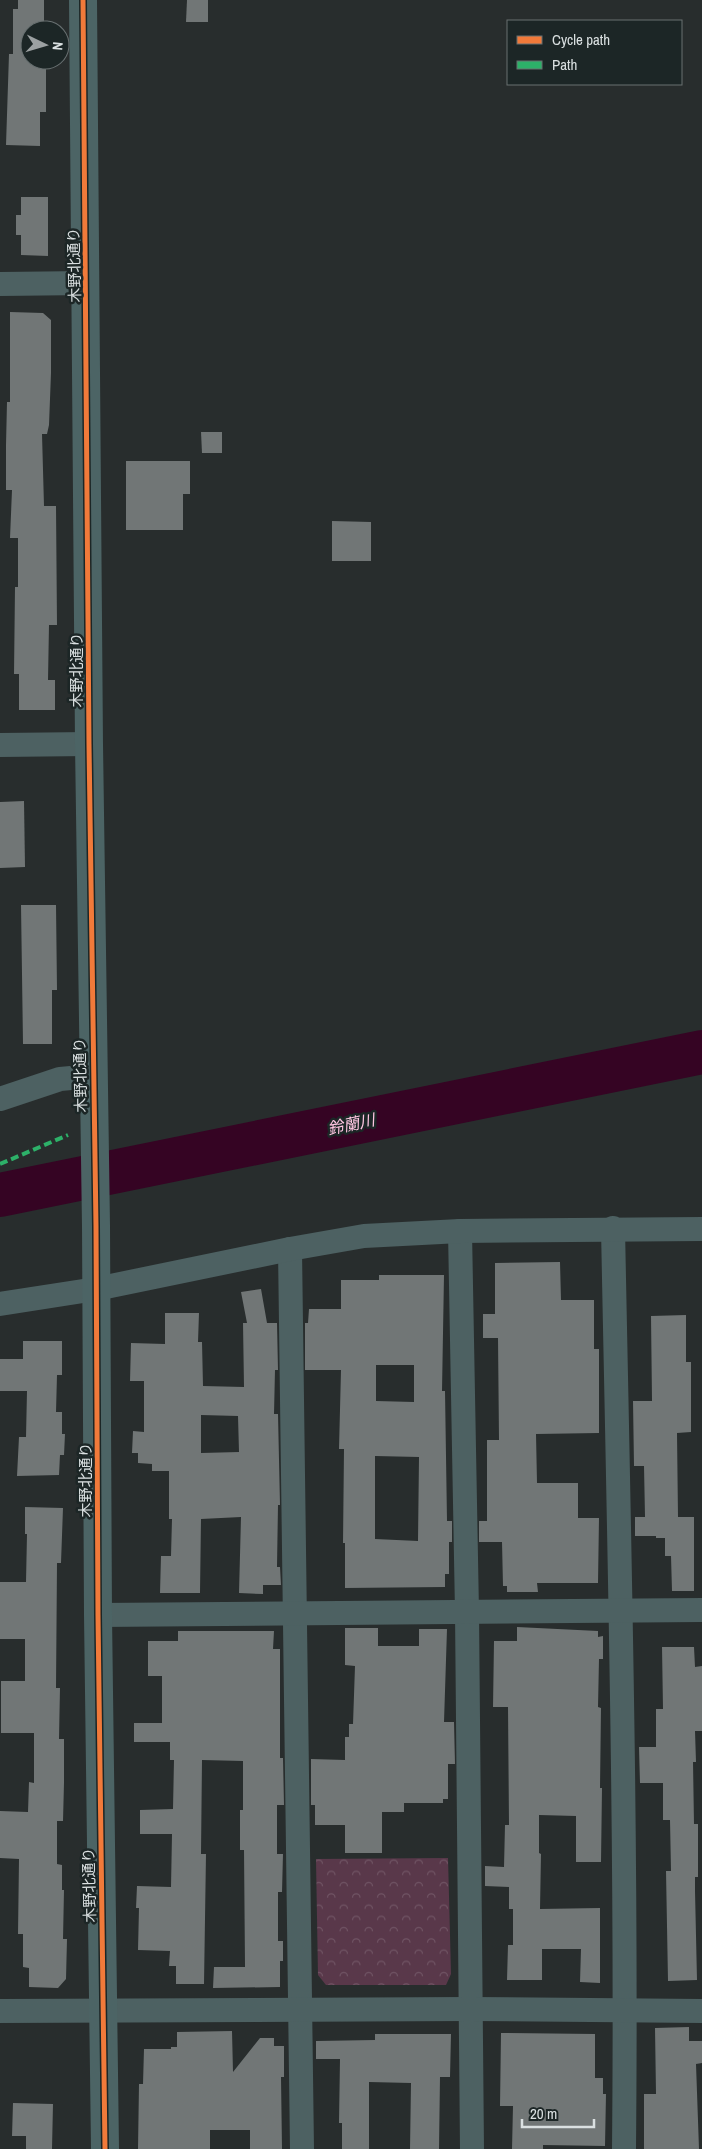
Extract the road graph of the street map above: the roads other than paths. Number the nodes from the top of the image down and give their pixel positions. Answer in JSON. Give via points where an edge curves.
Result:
{"nodes":[{"id":1,"x":83,"y":0,"type":"edge"},
{"id":2,"x":87,"y":283,"type":"junction"},
{"id":3,"x":0,"y":284,"type":"edge"},
{"id":4,"x":89,"y":744,"type":"junction"},
{"id":5,"x":0,"y":745,"type":"edge"},
{"id":6,"x":93,"y":1076,"type":"junction"},
{"id":7,"x":0,"y":1099,"type":"edge"},
{"id":8,"x":613,"y":1228,"type":"junction"},
{"id":9,"x":702,"y":1229,"type":"edge"},
{"id":10,"x":460,"y":1230,"type":"junction"},
{"id":11,"x":290,"y":1249,"type":"junction"},
{"id":12,"x":96,"y":1289,"type":"junction"},
{"id":13,"x":0,"y":1304,"type":"edge"},
{"id":14,"x":621,"y":1610,"type":"junction"},
{"id":15,"x":702,"y":1610,"type":"edge"},
{"id":16,"x":467,"y":1612,"type":"junction"},
{"id":17,"x":296,"y":1614,"type":"junction"},
{"id":18,"x":98,"y":1615,"type":"junction"},
{"id":19,"x":470,"y":2009,"type":"junction"},
{"id":20,"x":300,"y":2010,"type":"junction"},
{"id":21,"x":702,"y":2010,"type":"edge"},
{"id":22,"x":0,"y":2011,"type":"edge"},
{"id":23,"x":104,"y":2011,"type":"junction"},
{"id":24,"x":626,"y":2011,"type":"junction"},
{"id":25,"x":105,"y":2149,"type":"edge"},
{"id":26,"x":302,"y":2149,"type":"edge"},
{"id":27,"x":472,"y":2149,"type":"edge"},
{"id":28,"x":624,"y":2149,"type":"edge"}],
"edges":[{"from":1,"to":2,"type":"street","name":"木野北通り"},
{"from":2,"to":3,"type":"street"},
{"from":2,"to":4,"type":"street","name":"木野北通り"},
{"from":4,"to":5,"type":"street"},
{"from":4,"to":6,"type":"street","name":"木野北通り"},
{"from":6,"to":7,"type":"street","via":[[60,1079]]},
{"from":6,"to":12,"type":"street","name":"木野北通り"},
{"from":8,"to":9,"type":"street"},
{"from":8,"to":10,"type":"street"},
{"from":8,"to":14,"type":"street"},
{"from":10,"to":11,"type":"street","via":[[364,1236]]},
{"from":10,"to":16,"type":"street"},
{"from":11,"to":12,"type":"street"},
{"from":11,"to":17,"type":"street"},
{"from":12,"to":13,"type":"street"},
{"from":12,"to":18,"type":"street","name":"木野北通り"},
{"from":14,"to":15,"type":"street"},
{"from":14,"to":16,"type":"street"},
{"from":14,"to":24,"type":"street"},
{"from":16,"to":17,"type":"street"},
{"from":16,"to":19,"type":"street"},
{"from":17,"to":18,"type":"street"},
{"from":17,"to":20,"type":"street"},
{"from":18,"to":23,"type":"street","name":"木野北通り"},
{"from":19,"to":20,"type":"street"},
{"from":19,"to":24,"type":"street"},
{"from":19,"to":27,"type":"street"},
{"from":20,"to":23,"type":"street"},
{"from":20,"to":26,"type":"street"},
{"from":21,"to":24,"type":"street"},
{"from":22,"to":23,"type":"street"},
{"from":23,"to":25,"type":"street","name":"木野北通り"},
{"from":24,"to":28,"type":"street"}]}
